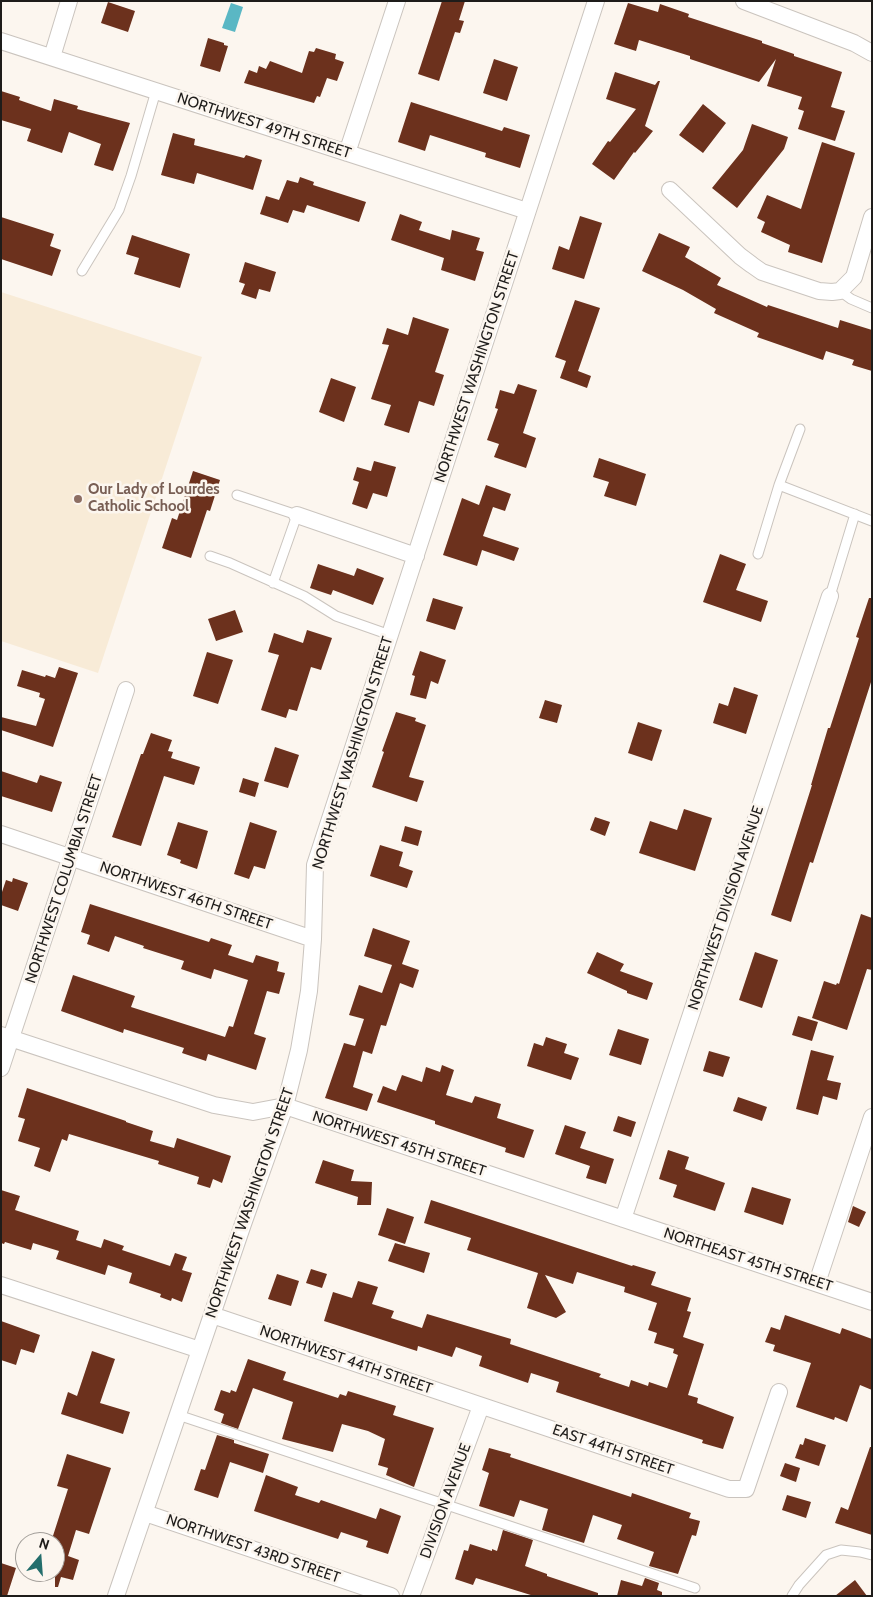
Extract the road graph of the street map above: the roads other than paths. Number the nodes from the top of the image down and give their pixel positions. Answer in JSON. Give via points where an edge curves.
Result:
{"nodes":[{"id":1,"x":69,"y":1,"type":"edge"},
{"id":2,"x":397,"y":1,"type":"edge"},
{"id":3,"x":596,"y":1,"type":"edge"},
{"id":4,"x":744,"y":1,"type":"edge"},
{"id":5,"x":1,"y":41,"type":"edge"},
{"id":6,"x":872,"y":53,"type":"edge"},
{"id":7,"x":52,"y":57,"type":"junction"},
{"id":8,"x":156,"y":91,"type":"junction"},
{"id":9,"x":347,"y":153,"type":"junction"},
{"id":10,"x":670,"y":190,"type":"dead end"},
{"id":11,"x":527,"y":212,"type":"junction"},
{"id":12,"x":872,"y":217,"type":"edge"},
{"id":13,"x":82,"y":271,"type":"dead end"},
{"id":14,"x":840,"y":291,"type":"junction"},
{"id":15,"x":872,"y":308,"type":"edge"},
{"id":16,"x":800,"y":429,"type":"dead end"},
{"id":17,"x":779,"y":485,"type":"junction"},
{"id":18,"x":237,"y":495,"type":"dead end"},
{"id":19,"x":855,"y":514,"type":"junction"},
{"id":20,"x":297,"y":515,"type":"junction"},
{"id":21,"x":872,"y":520,"type":"edge"},
{"id":22,"x":758,"y":554,"type":"dead end"},
{"id":23,"x":210,"y":556,"type":"dead end"},
{"id":24,"x":416,"y":556,"type":"junction"},
{"id":25,"x":273,"y":583,"type":"junction"},
{"id":26,"x":830,"y":596,"type":"joint"},
{"id":27,"x":390,"y":634,"type":"junction"},
{"id":28,"x":126,"y":690,"type":"dead end"},
{"id":29,"x":1,"y":834,"type":"edge"},
{"id":30,"x":71,"y":857,"type":"junction"},
{"id":31,"x":313,"y":939,"type":"junction"},
{"id":32,"x":6,"y":1037,"type":"edge"},
{"id":33,"x":1,"y":1068,"type":"edge"},
{"id":34,"x":285,"y":1106,"type":"junction"},
{"id":35,"x":872,"y":1117,"type":"edge"},
{"id":36,"x":623,"y":1219,"type":"junction"},
{"id":37,"x":817,"y":1283,"type":"junction"},
{"id":38,"x":1,"y":1285,"type":"edge"},
{"id":39,"x":872,"y":1302,"type":"edge"},
{"id":40,"x":212,"y":1315,"type":"junction"},
{"id":41,"x":200,"y":1350,"type":"junction"},
{"id":42,"x":779,"y":1392,"type":"dead end"},
{"id":43,"x":480,"y":1406,"type":"junction"},
{"id":44,"x":178,"y":1415,"type":"junction"},
{"id":45,"x":445,"y":1503,"type":"junction"},
{"id":46,"x":144,"y":1513,"type":"junction"},
{"id":47,"x":872,"y":1555,"type":"edge"},
{"id":48,"x":695,"y":1588,"type":"dead end"},
{"id":49,"x":116,"y":1596,"type":"edge"},
{"id":50,"x":390,"y":1596,"type":"edge"},
{"id":51,"x":411,"y":1596,"type":"edge"},
{"id":52,"x":792,"y":1596,"type":"edge"}],
"edges":[{"from":1,"to":7,"type":"street"},
{"from":2,"to":9,"type":"street"},
{"from":3,"to":11,"type":"street","name":"NORTHWEST WASHINGTON STREET"},
{"from":4,"to":6,"type":"street"},
{"from":5,"to":7,"type":"street","name":"NORTHWEST 49TH STREET"},
{"from":7,"to":8,"type":"street","name":"NORTHWEST 49TH STREET"},
{"from":8,"to":9,"type":"street","name":"NORTHWEST 49TH STREET"},
{"from":8,"to":13,"type":"lane","via":[[118,210]]},
{"from":9,"to":11,"type":"street","name":"NORTHWEST 49TH STREET"},
{"from":10,"to":14,"type":"street","via":[[740,256],[762,272],[819,291]]},
{"from":11,"to":24,"type":"street","name":"NORTHWEST WASHINGTON STREET"},
{"from":12,"to":14,"type":"street","via":[[854,277]]},
{"from":14,"to":15,"type":"lane"},
{"from":16,"to":17,"type":"lane"},
{"from":17,"to":19,"type":"lane"},
{"from":17,"to":22,"type":"lane"},
{"from":18,"to":20,"type":"lane"},
{"from":19,"to":21,"type":"lane"},
{"from":19,"to":26,"type":"lane"},
{"from":20,"to":24,"type":"street"},
{"from":20,"to":25,"type":"lane"},
{"from":23,"to":25,"type":"lane"},
{"from":24,"to":27,"type":"street","name":"NORTHWEST WASHINGTON STREET"},
{"from":25,"to":27,"type":"lane","via":[[304,596],[336,616]]},
{"from":26,"to":36,"type":"street","name":"NORTHWEST DIVISION AVENUE"},
{"from":27,"to":31,"type":"street","name":"NORTHWEST WASHINGTON STREET","via":[[315,865]]},
{"from":28,"to":30,"type":"street","name":"NORTHWEST COLUMBIA STREET"},
{"from":29,"to":30,"type":"street","name":"NORTHWEST 46TH STREET"},
{"from":30,"to":31,"type":"street","name":"NORTHWEST 46TH STREET"},
{"from":30,"to":32,"type":"street","name":"NORTHWEST COLUMBIA STREET"},
{"from":31,"to":34,"type":"street","name":"NORTHWEST WASHINGTON STREET","via":[[308,999]]},
{"from":32,"to":33,"type":"street","name":"NORTHWEST COLUMBIA STREET"},
{"from":32,"to":34,"type":"street","name":"NORTHWEST 45TH STREET","via":[[214,1105],[253,1112]]},
{"from":34,"to":36,"type":"street","name":"NORTHWEST 45TH STREET"},
{"from":34,"to":40,"type":"street","name":"NORTHWEST WASHINGTON STREET"},
{"from":35,"to":37,"type":"street"},
{"from":36,"to":37,"type":"street","name":"NORTHEAST 45TH STREET"},
{"from":37,"to":39,"type":"street","name":"NORTHEAST 45TH STREET"},
{"from":38,"to":41,"type":"street"},
{"from":40,"to":41,"type":"street","name":"NORTHWEST WASHINGTON STREET"},
{"from":40,"to":43,"type":"street","name":"NORTHWEST 44TH STREET"},
{"from":41,"to":44,"type":"street","name":"NORTHWEST WASHINGTON STREET"},
{"from":42,"to":43,"type":"street","name":"EAST 44TH STREET","via":[[746,1489],[729,1489]]},
{"from":43,"to":45,"type":"street","name":"DIVISION AVENUE"},
{"from":44,"to":45,"type":"lane"},
{"from":44,"to":46,"type":"street","name":"NORTHWEST WASHINGTON STREET"},
{"from":45,"to":48,"type":"lane"},
{"from":45,"to":51,"type":"street","name":"DIVISION AVENUE"},
{"from":46,"to":49,"type":"street","name":"NORTHWEST WASHINGTON STREET"},
{"from":46,"to":50,"type":"street","name":"NORTHWEST 43RD STREET"},
{"from":47,"to":52,"type":"lane","via":[[841,1550],[826,1555]]}]}
